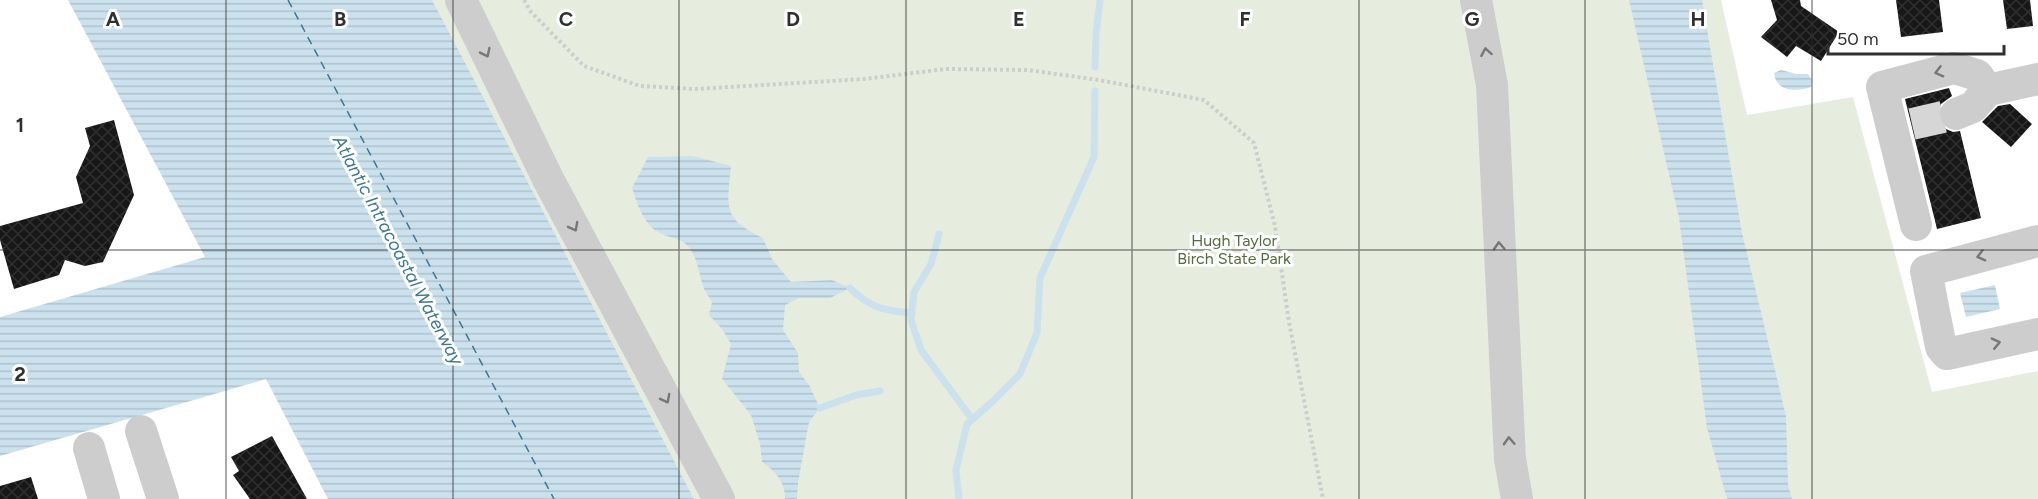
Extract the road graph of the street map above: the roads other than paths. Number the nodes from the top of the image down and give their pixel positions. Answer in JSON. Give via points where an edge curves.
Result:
{"nodes":[{"id":1,"x":461,"y":0,"type":"edge"},
{"id":2,"x":1476,"y":0,"type":"edge"},
{"id":3,"x":2038,"y":79,"type":"edge"},
{"id":4,"x":1988,"y":90,"type":"junction"},
{"id":5,"x":1956,"y":114,"type":"tunnel mouth"},
{"id":6,"x":1916,"y":225,"type":"dead end"},
{"id":7,"x":2038,"y":241,"type":"edge"},
{"id":8,"x":2038,"y":334,"type":"edge"},
{"id":9,"x":141,"y":430,"type":"dead end"},
{"id":10,"x":89,"y":448,"type":"dead end"},
{"id":11,"x":104,"y":499,"type":"edge"},
{"id":12,"x":163,"y":499,"type":"edge"},
{"id":13,"x":719,"y":499,"type":"edge"},
{"id":14,"x":1517,"y":499,"type":"edge"}],
"edges":[{"from":1,"to":13,"type":"street","one_way":true,"via":[[548,179]]},
{"from":14,"to":2,"type":"street","one_way":true,"via":[[1510,459],[1492,85]]},
{"from":3,"to":4,"type":"street"},
{"from":4,"to":5,"type":"street","via":[[1973,107]]},
{"from":4,"to":6,"type":"street","one_way":true,"via":[[1977,75],[1954,68],[1882,87],[1902,127]]},
{"from":7,"to":8,"type":"street","one_way":true,"via":[[1926,271],[1941,347],[1947,354]]},
{"from":9,"to":12,"type":"street"},
{"from":10,"to":11,"type":"street"}]}
